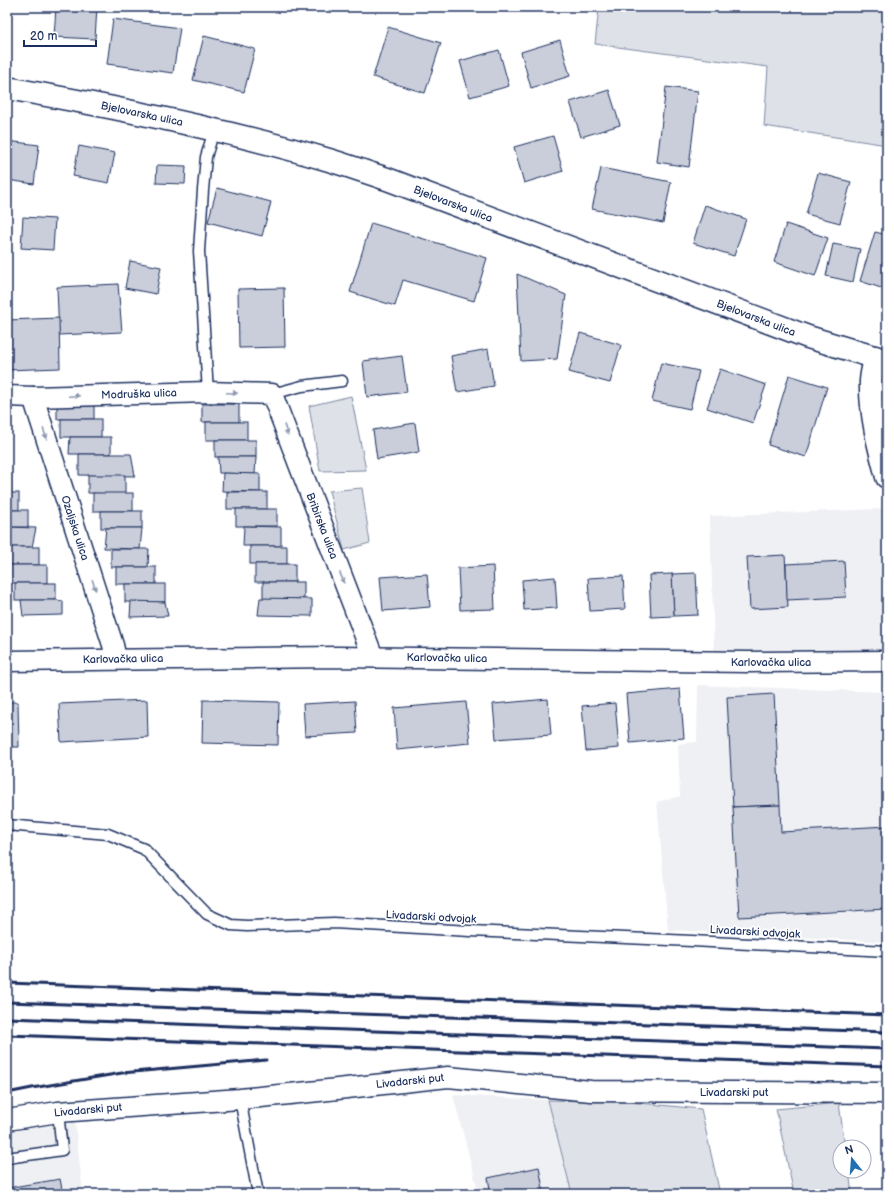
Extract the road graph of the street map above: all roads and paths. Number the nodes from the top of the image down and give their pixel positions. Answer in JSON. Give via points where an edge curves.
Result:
{"nodes":[{"id":1,"x":7,"y":88,"type":"edge"},
{"id":2,"x":214,"y":130,"type":"junction"},
{"id":3,"x":881,"y":359,"type":"edge"},
{"id":4,"x":342,"y":381,"type":"dead end"},
{"id":5,"x":208,"y":392,"type":"junction"},
{"id":6,"x":272,"y":394,"type":"junction"},
{"id":7,"x":7,"y":396,"type":"edge"},
{"id":8,"x":33,"y":397,"type":"junction"},
{"id":9,"x":887,"y":478,"type":"edge"},
{"id":10,"x":373,"y":657,"type":"junction"},
{"id":11,"x":116,"y":659,"type":"junction"},
{"id":12,"x":7,"y":661,"type":"edge"},
{"id":13,"x":887,"y":661,"type":"edge"},
{"id":14,"x":7,"y":825,"type":"edge"},
{"id":15,"x":887,"y":951,"type":"edge"},
{"id":16,"x":887,"y":1093,"type":"edge"},
{"id":17,"x":240,"y":1098,"type":"junction"},
{"id":18,"x":58,"y":1112,"type":"junction"},
{"id":19,"x":7,"y":1120,"type":"edge"},
{"id":20,"x":7,"y":1158,"type":"edge"},
{"id":21,"x":258,"y":1194,"type":"edge"}],
"edges":[{"from":1,"to":2,"type":"main road","name":"Bjelovarska ulica"},
{"from":2,"to":3,"type":"main road","name":"Bjelovarska ulica","via":[[315,156],[387,179],[808,337]]},
{"from":2,"to":5,"type":"lane","via":[[206,157],[199,251]]},
{"from":3,"to":9,"type":"main road","via":[[871,382],[877,434]]},
{"from":4,"to":6,"type":"lane","via":[[302,386]]},
{"from":5,"to":6,"type":"street","name":"Modruška ulica","one_way":true},
{"from":8,"to":5,"type":"street","name":"Modruška ulica","one_way":true},
{"from":6,"to":10,"type":"street","name":"Bribirska ulica","one_way":true},
{"from":7,"to":8,"type":"street","name":"Modruška ulica"},
{"from":8,"to":11,"type":"street","name":"Ozaljska ulica","one_way":true},
{"from":10,"to":11,"type":"street","name":"Karlovačka ulica"},
{"from":10,"to":13,"type":"street","name":"Karlovačka ulica","via":[[748,662]]},
{"from":11,"to":12,"type":"street","name":"Karlovačka ulica"},
{"from":14,"to":15,"type":"lane","name":"Livadarski odvojak","via":[[108,834],[144,849],[207,914],[231,925],[334,923]]},
{"from":16,"to":17,"type":"street","name":"Livadarski put","via":[[591,1092],[448,1077]]},
{"from":17,"to":18,"type":"street","name":"Livadarski put"},
{"from":17,"to":21,"type":"lane"},
{"from":18,"to":19,"type":"street","name":"Livadarski put"},
{"from":18,"to":20,"type":"lane","via":[[62,1150]]}]}
